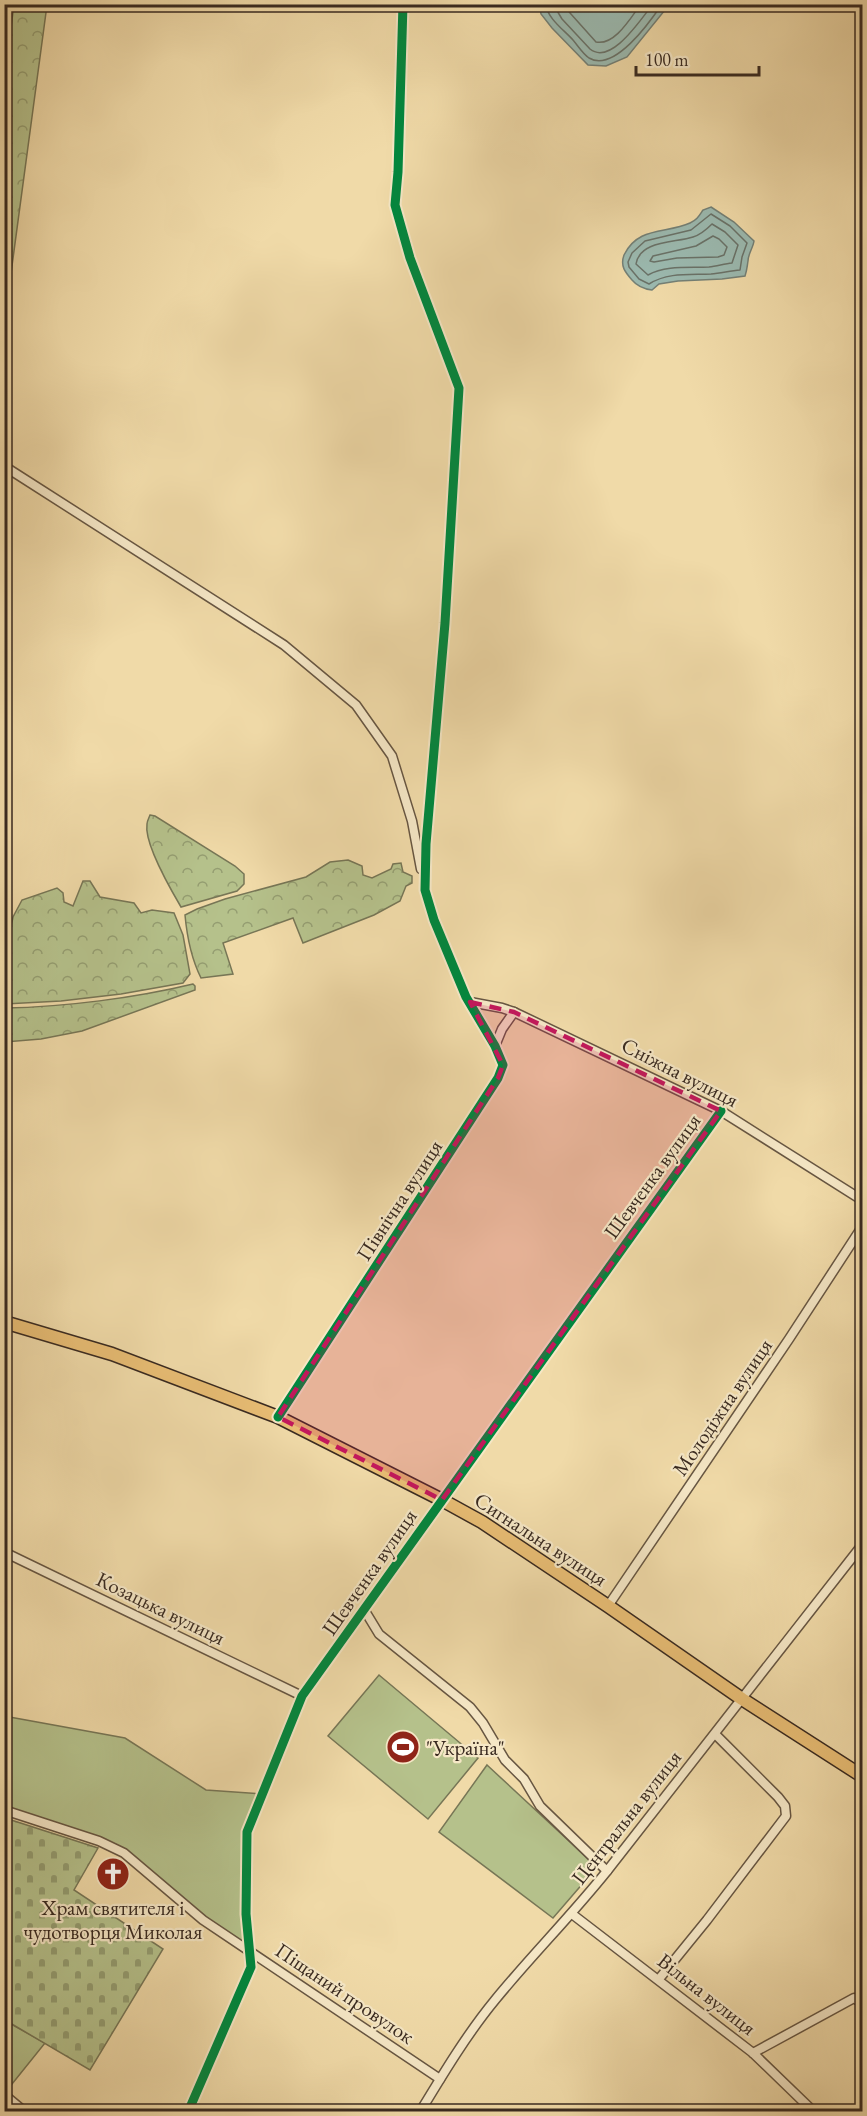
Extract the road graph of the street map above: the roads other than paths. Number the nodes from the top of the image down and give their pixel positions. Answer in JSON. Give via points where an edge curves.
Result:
{"nodes":[{"id":1,"x":402,"y":4,"type":"edge"},
{"id":2,"x":4,"y":466,"type":"edge"},
{"id":3,"x":425,"y":890,"type":"junction"},
{"id":4,"x":468,"y":1000,"type":"junction"},
{"id":5,"x":514,"y":1012,"type":"junction"},
{"id":6,"x":495,"y":1046,"type":"junction"},
{"id":7,"x":721,"y":1111,"type":"junction"},
{"id":8,"x":862,"y":1200,"type":"edge"},
{"id":9,"x":862,"y":1227,"type":"edge"},
{"id":10,"x":4,"y":1322,"type":"edge"},
{"id":11,"x":278,"y":1417,"type":"junction"},
{"id":12,"x":442,"y":1500,"type":"junction"},
{"id":13,"x":862,"y":1545,"type":"edge"},
{"id":14,"x":4,"y":1552,"type":"edge"},
{"id":15,"x":608,"y":1606,"type":"junction"},
{"id":16,"x":364,"y":1611,"type":"junction"},
{"id":17,"x":302,"y":1696,"type":"junction"},
{"id":18,"x":742,"y":1699,"type":"junction"},
{"id":19,"x":715,"y":1734,"type":"junction"},
{"id":20,"x":862,"y":1776,"type":"edge"},
{"id":21,"x":4,"y":1810,"type":"edge"},
{"id":22,"x":606,"y":1871,"type":"junction"},
{"id":23,"x":572,"y":1914,"type":"junction"},
{"id":24,"x":250,"y":1951,"type":"junction"},
{"id":25,"x":659,"y":1979,"type":"junction"},
{"id":26,"x":862,"y":2003,"type":"edge"},
{"id":27,"x":753,"y":2053,"type":"junction"},
{"id":28,"x":440,"y":2079,"type":"junction"},
{"id":29,"x":4,"y":2086,"type":"edge"},
{"id":30,"x":6,"y":2098,"type":"edge"},
{"id":31,"x":25,"y":2112,"type":"edge"},
{"id":32,"x":188,"y":2112,"type":"edge"},
{"id":33,"x":420,"y":2112,"type":"edge"},
{"id":34,"x":813,"y":2112,"type":"edge"}],
"edges":[{"from":1,"to":3,"type":"street","via":[[395,205],[410,258],[459,388]]},
{"from":2,"to":3,"type":"street","via":[[284,645],[356,705],[392,756],[412,821]]},
{"from":3,"to":4,"type":"street","name":"Північна вулиця"},
{"from":4,"to":5,"type":"street","name":"Сніжна вулиця"},
{"from":4,"to":6,"type":"street","name":"Північна вулиця"},
{"from":5,"to":6,"type":"street"},
{"from":5,"to":7,"type":"street","name":"Сніжна вулиця"},
{"from":6,"to":11,"type":"street","name":"Північна вулиця","via":[[503,1065],[498,1078]]},
{"from":7,"to":8,"type":"street","name":"Сніжна вулиця"},
{"from":7,"to":12,"type":"street","name":"Шевченка вулиця"},
{"from":9,"to":15,"type":"street","name":"Молодіжна вулиця"},
{"from":10,"to":11,"type":"main road","name":"Сигнальна вулиця","via":[[112,1354]]},
{"from":11,"to":12,"type":"main road","name":"Сигнальна вулиця"},
{"from":12,"to":15,"type":"main road","name":"Сигнальна вулиця"},
{"from":12,"to":16,"type":"street","name":"Шевченка вулиця"},
{"from":13,"to":18,"type":"street","name":"Центральна вулиця"},
{"from":14,"to":17,"type":"street","name":"Козацька вулиця"},
{"from":15,"to":18,"type":"main road","name":"Сигнальна вулиця"},
{"from":16,"to":17,"type":"street","name":"Шевченка вулиця"},
{"from":16,"to":22,"type":"street","via":[[379,1634],[470,1707],[540,1806]]},
{"from":17,"to":24,"type":"street","name":"Шевченка вулиця","via":[[248,1832],[246,1914]]},
{"from":18,"to":19,"type":"street","name":"Центральна вулиця"},
{"from":18,"to":20,"type":"main road","name":"Сигнальна вулиця"},
{"from":19,"to":22,"type":"street","name":"Центральна вулиця"},
{"from":19,"to":25,"type":"street","via":[[786,1806],[786,1816]]},
{"from":21,"to":24,"type":"street","name":"Піщаний провулок","via":[[124,1853],[203,1920]]},
{"from":22,"to":23,"type":"street","name":"Центральна вулиця"},
{"from":23,"to":25,"type":"street","name":"Вільна вулиця"},
{"from":23,"to":28,"type":"street","name":"Центральна вулиця","via":[[494,2001]]},
{"from":24,"to":28,"type":"street","name":"Піщаний провулок"},
{"from":24,"to":32,"type":"street","name":"Шевченка вулиця","via":[[251,1967]]},
{"from":25,"to":27,"type":"street","name":"Вільна вулиця"},
{"from":26,"to":27,"type":"street","via":[[854,1998]]},
{"from":27,"to":34,"type":"street","name":"Вільна вулиця"},
{"from":28,"to":33,"type":"street","name":"Центральна вулиця"},
{"from":29,"to":30,"type":"street"},
{"from":30,"to":31,"type":"street"}]}
